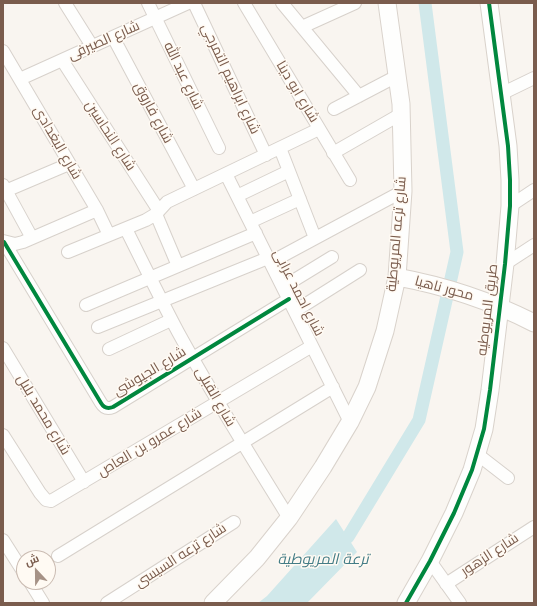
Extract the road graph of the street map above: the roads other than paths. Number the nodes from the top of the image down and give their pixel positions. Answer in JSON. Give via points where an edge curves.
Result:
{"nodes":[{"id":1,"x":65,"y":3,"type":"edge"},
{"id":2,"x":148,"y":3,"type":"edge"},
{"id":3,"x":188,"y":3,"type":"edge"},
{"id":4,"x":194,"y":3,"type":"edge"},
{"id":5,"x":244,"y":3,"type":"edge"},
{"id":6,"x":282,"y":3,"type":"edge"},
{"id":7,"x":355,"y":3,"type":"edge"},
{"id":8,"x":387,"y":3,"type":"edge"},
{"id":9,"x":489,"y":3,"type":"edge"},
{"id":10,"x":155,"y":18,"type":"junction"},
{"id":11,"x":302,"y":27,"type":"junction"},
{"id":12,"x":113,"y":37,"type":"junction"},
{"id":13,"x":92,"y":46,"type":"junction"},
{"id":14,"x":3,"y":51,"type":"edge"},
{"id":15,"x":62,"y":60,"type":"junction"},
{"id":16,"x":397,"y":76,"type":"junction"},
{"id":17,"x":534,"y":78,"type":"edge"},
{"id":18,"x":20,"y":79,"type":"junction"},
{"id":19,"x":501,"y":94,"type":"junction"},
{"id":20,"x":359,"y":96,"type":"junction"},
{"id":21,"x":334,"y":109,"type":"dead end"},
{"id":22,"x":401,"y":114,"type":"junction"},
{"id":23,"x":319,"y":129,"type":"junction"},
{"id":24,"x":219,"y":148,"type":"dead end"},
{"id":25,"x":280,"y":148,"type":"junction"},
{"id":26,"x":333,"y":153,"type":"junction"},
{"id":27,"x":266,"y":155,"type":"junction"},
{"id":28,"x":69,"y":164,"type":"junction"},
{"id":29,"x":289,"y":171,"type":"junction"},
{"id":30,"x":226,"y":174,"type":"junction"},
{"id":31,"x":350,"y":180,"type":"dead end"},
{"id":32,"x":4,"y":189,"type":"edge"},
{"id":33,"x":194,"y":189,"type":"junction"},
{"id":34,"x":534,"y":190,"type":"edge"},
{"id":35,"x":403,"y":191,"type":"junction"},
{"id":36,"x":237,"y":196,"type":"junction"},
{"id":37,"x":300,"y":199,"type":"junction"},
{"id":38,"x":510,"y":206,"type":"junction"},
{"id":39,"x":97,"y":210,"type":"junction"},
{"id":40,"x":157,"y":213,"type":"junction"},
{"id":41,"x":253,"y":228,"type":"junction"},
{"id":42,"x":126,"y":229,"type":"junction"},
{"id":43,"x":110,"y":235,"type":"junction"},
{"id":44,"x":32,"y":238,"type":"junction"},
{"id":45,"x":315,"y":238,"type":"junction"},
{"id":46,"x":4,"y":241,"type":"edge"},
{"id":47,"x":534,"y":245,"type":"edge"},
{"id":48,"x":68,"y":252,"type":"dead end"},
{"id":49,"x":332,"y":257,"type":"dead end"},
{"id":50,"x":269,"y":260,"type":"junction"},
{"id":51,"x":505,"y":264,"type":"junction"},
{"id":52,"x":178,"y":266,"type":"junction"},
{"id":53,"x":360,"y":270,"type":"dead end"},
{"id":54,"x":150,"y":278,"type":"junction"},
{"id":55,"x":403,"y":278,"type":"junction"},
{"id":56,"x":283,"y":288,"type":"junction"},
{"id":57,"x":289,"y":299,"type":"junction"},
{"id":58,"x":162,"y":301,"type":"junction"},
{"id":59,"x":86,"y":305,"type":"dead end"},
{"id":60,"x":500,"y":307,"type":"junction"},
{"id":61,"x":295,"y":311,"type":"junction"},
{"id":62,"x":172,"y":320,"type":"junction"},
{"id":63,"x":534,"y":323,"type":"edge"},
{"id":64,"x":98,"y":326,"type":"dead end"},
{"id":65,"x":312,"y":346,"type":"junction"},
{"id":66,"x":3,"y":348,"type":"edge"},
{"id":67,"x":109,"y":349,"type":"dead end"},
{"id":68,"x":193,"y":359,"type":"junction"},
{"id":69,"x":333,"y":387,"type":"junction"},
{"id":70,"x":218,"y":402,"type":"junction"},
{"id":71,"x":350,"y":422,"type":"junction"},
{"id":72,"x":3,"y":435,"type":"edge"},
{"id":73,"x":243,"y":444,"type":"junction"},
{"id":74,"x":477,"y":454,"type":"junction"},
{"id":75,"x":508,"y":478,"type":"dead end"},
{"id":76,"x":84,"y":482,"type":"junction"},
{"id":77,"x":289,"y":518,"type":"junction"},
{"id":78,"x":234,"y":522,"type":"dead end"},
{"id":79,"x":534,"y":527,"type":"edge"},
{"id":80,"x":3,"y":540,"type":"edge"},
{"id":81,"x":58,"y":556,"type":"dead end"},
{"id":82,"x":16,"y":560,"type":"edge"},
{"id":83,"x":430,"y":562,"type":"junction"},
{"id":84,"x":446,"y":584,"type":"junction"},
{"id":85,"x":35,"y":590,"type":"edge"},
{"id":86,"x":43,"y":603,"type":"edge"},
{"id":87,"x":107,"y":603,"type":"edge"},
{"id":88,"x":213,"y":603,"type":"edge"},
{"id":89,"x":406,"y":603,"type":"edge"},
{"id":90,"x":460,"y":603,"type":"edge"}],
"edges":[{"from":1,"to":13,"type":"street"},
{"from":2,"to":10,"type":"street","name":"شارع عبد الله"},
{"from":3,"to":10,"type":"street","name":"شارع الصيرفى"},
{"from":4,"to":27,"type":"street","name":"شارع ابراهيم التمرجي"},
{"from":5,"to":23,"type":"street","name":"شارع ابو دينا"},
{"from":6,"to":11,"type":"street"},
{"from":7,"to":11,"type":"street"},
{"from":8,"to":16,"type":"main road","name":"شارع ترعه المريوطية"},
{"from":9,"to":19,"type":"main road","name":"طريق المريوطيه"},
{"from":10,"to":12,"type":"street","name":"شارع الصيرفى"},
{"from":10,"to":24,"type":"street","name":"شارع عبد الله"},
{"from":11,"to":20,"type":"street"},
{"from":12,"to":13,"type":"street","name":"شارع الصيرفى"},
{"from":12,"to":33,"type":"street","name":"شارع فاروق"},
{"from":13,"to":15,"type":"street","name":"شارع الصيرفى"},
{"from":14,"to":18,"type":"street","name":"شارع البغدادى"},
{"from":15,"to":18,"type":"street","name":"شارع الصيرفى"},
{"from":15,"to":40,"type":"street","name":"شارع النحاسين"},
{"from":16,"to":20,"type":"street"},
{"from":16,"to":22,"type":"main road","name":"شارع ترعه المريوطية"},
{"from":17,"to":19,"type":"street"},
{"from":18,"to":28,"type":"street","name":"شارع البغدادى"},
{"from":19,"to":38,"type":"main road","name":"طريق المريوطيه","via":[[508,146]]},
{"from":20,"to":21,"type":"street"},
{"from":22,"to":26,"type":"street"},
{"from":22,"to":35,"type":"main road","name":"شارع ترعه المريوطية"},
{"from":23,"to":25,"type":"street"},
{"from":23,"to":26,"type":"street","name":"شارع ابو دينا"},
{"from":25,"to":27,"type":"street"},
{"from":25,"to":29,"type":"street"},
{"from":26,"to":31,"type":"street","name":"شارع ابو دينا"},
{"from":27,"to":30,"type":"street"},
{"from":28,"to":32,"type":"street"},
{"from":28,"to":39,"type":"street","name":"شارع البغدادى"},
{"from":29,"to":36,"type":"street"},
{"from":29,"to":37,"type":"street"},
{"from":30,"to":33,"type":"street"},
{"from":30,"to":36,"type":"street","name":"شارع احمد عرابى"},
{"from":32,"to":44,"type":"street"},
{"from":33,"to":40,"type":"street","via":[[167,202]]},
{"from":34,"to":38,"type":"street"},
{"from":35,"to":45,"type":"street"},
{"from":35,"to":55,"type":"main road","name":"شارع ترعه المريوطية"},
{"from":36,"to":41,"type":"street","name":"شارع احمد عرابى"},
{"from":37,"to":41,"type":"street"},
{"from":37,"to":45,"type":"street"},
{"from":38,"to":51,"type":"main road","name":"طريق المريوطيه"},
{"from":39,"to":43,"type":"street","name":"شارع البغدادى"},
{"from":39,"to":44,"type":"street"},
{"from":40,"to":42,"type":"street"},
{"from":40,"to":52,"type":"street","name":"شارع النحاسين"},
{"from":41,"to":50,"type":"street","name":"شارع احمد عرابى"},
{"from":41,"to":52,"type":"street"},
{"from":42,"to":43,"type":"street"},
{"from":42,"to":54,"type":"street","name":"شارع القبلى"},
{"from":43,"to":48,"type":"street"},
{"from":44,"to":46,"type":"street","via":[[15,244]]},
{"from":45,"to":50,"type":"street"},
{"from":46,"to":68,"type":"street","name":"شارع الجيوشى","via":[[105,407],[113,407]]},
{"from":47,"to":51,"type":"street"},
{"from":49,"to":56,"type":"street"},
{"from":50,"to":56,"type":"street","name":"شارع احمد عرابى"},
{"from":50,"to":58,"type":"street"},
{"from":51,"to":60,"type":"main road","name":"طريق المريوطيه"},
{"from":52,"to":54,"type":"street"},
{"from":53,"to":61,"type":"street"},
{"from":54,"to":58,"type":"street","name":"شارع القبلى"},
{"from":54,"to":59,"type":"street"},
{"from":55,"to":60,"type":"main road","name":"محور ناهيا","via":[[452,289]]},
{"from":55,"to":71,"type":"main road","name":"شارع ترعه المريوطية","via":[[367,387]]},
{"from":56,"to":57,"type":"street","name":"شارع احمد عرابى"},
{"from":57,"to":61,"type":"street","name":"شارع احمد عرابى"},
{"from":57,"to":68,"type":"street","name":"شارع الجيوشى"},
{"from":58,"to":62,"type":"street","name":"شارع القبلى"},
{"from":58,"to":64,"type":"street"},
{"from":60,"to":63,"type":"main road","name":"محور ناهيا"},
{"from":60,"to":74,"type":"main road","name":"طريق المريوطيه","via":[[484,429]]},
{"from":61,"to":65,"type":"street","name":"شارع احمد عرابى"},
{"from":62,"to":67,"type":"street"},
{"from":62,"to":68,"type":"street","name":"شارع القبلى"},
{"from":65,"to":69,"type":"street","name":"شارع احمد عرابى"},
{"from":65,"to":70,"type":"street","name":"شارع عمرو بن العاص"},
{"from":66,"to":76,"type":"street","name":"شارع محمد بلبل"},
{"from":68,"to":70,"type":"street","name":"شارع القبلى"},
{"from":69,"to":71,"type":"street","name":"شارع احمد عرابى"},
{"from":69,"to":73,"type":"street"},
{"from":70,"to":73,"type":"street","name":"شارع القبلى"},
{"from":70,"to":76,"type":"street","name":"شارع عمرو بن العاص"},
{"from":71,"to":77,"type":"main road","name":"شارع ترعه المريوطية","via":[[324,467]]},
{"from":72,"to":76,"type":"street","name":"شارع عمرو بن العاص","via":[[40,493],[48,501]]},
{"from":73,"to":77,"type":"street","name":"شارع القبلى"},
{"from":73,"to":81,"type":"street"},
{"from":74,"to":75,"type":"street"},
{"from":74,"to":83,"type":"main road","name":"طريق المريوطيه","via":[[454,513]]},
{"from":77,"to":88,"type":"main road","name":"شارع ترعه المريوطية","via":[[257,558]]},
{"from":78,"to":87,"type":"street","name":"شارع ترعه السيسى"},
{"from":79,"to":84,"type":"street","name":"شارع الزهور"},
{"from":80,"to":82,"type":"street"},
{"from":83,"to":84,"type":"street"},
{"from":83,"to":89,"type":"main road","name":"طريق المريوطيه"},
{"from":84,"to":90,"type":"street"},
{"from":85,"to":86,"type":"street"}]}
